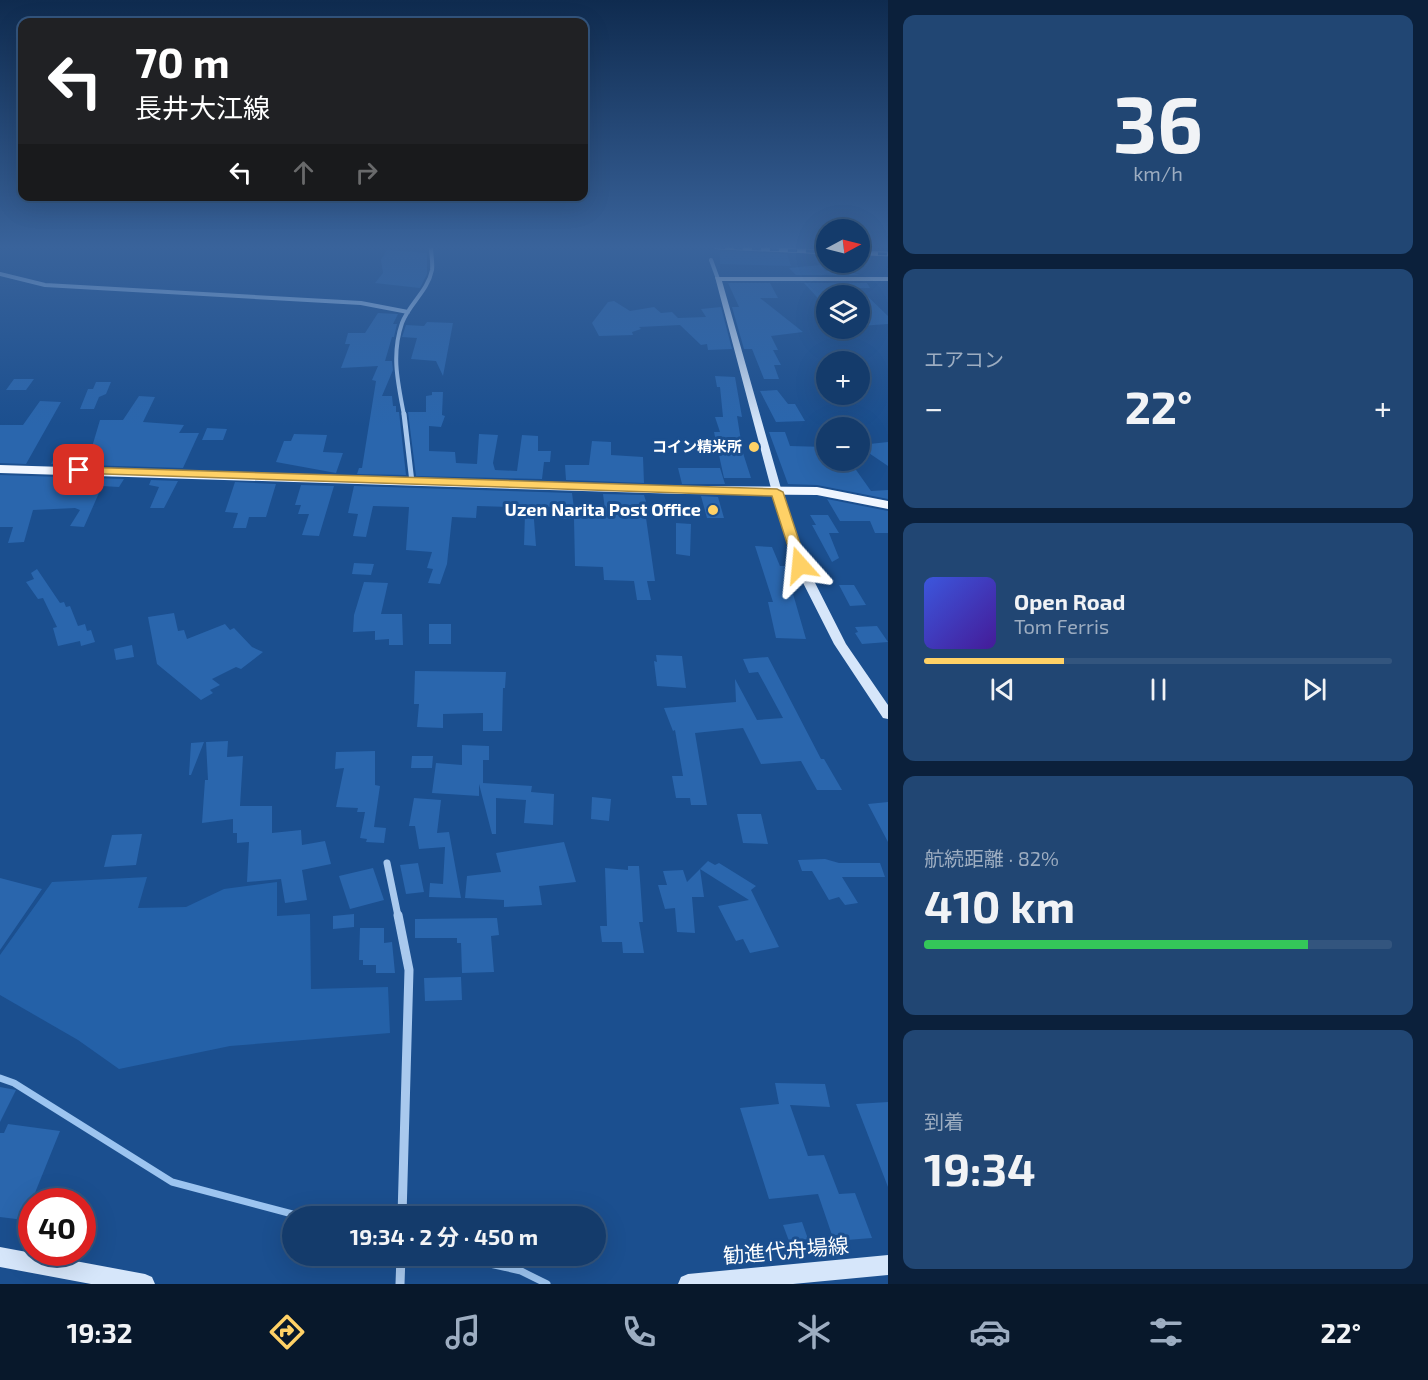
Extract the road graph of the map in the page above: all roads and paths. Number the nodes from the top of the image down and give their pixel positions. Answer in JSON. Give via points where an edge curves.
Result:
{"nodes":[{"id":1,"x":381,"y":307,"type":"edge"},
{"id":2,"x":412,"y":307,"type":"edge"},
{"id":3,"x":726,"y":307,"type":"edge"},
{"id":4,"x":408,"y":312,"type":"junction"},
{"id":5,"x":0,"y":469,"type":"edge"},
{"id":6,"x":412,"y":482,"type":"junction"},
{"id":7,"x":777,"y":492,"type":"junction"},
{"id":8,"x":888,"y":505,"type":"edge"},
{"id":9,"x":888,"y":715,"type":"edge"},
{"id":10,"x":387,"y":863,"type":"dead end"},
{"id":11,"x":402,"y":1206,"type":"edge"},
{"id":12,"x":0,"y":1257,"type":"edge"},
{"id":13,"x":888,"y":1265,"type":"edge"},
{"id":14,"x":401,"y":1266,"type":"edge"},
{"id":15,"x":145,"y":1284,"type":"edge"},
{"id":16,"x":400,"y":1284,"type":"edge"},
{"id":17,"x":688,"y":1284,"type":"edge"}],
"edges":[{"from":1,"to":4,"type":"street"},
{"from":2,"to":4,"type":"street"},
{"from":3,"to":7,"type":"street"},
{"from":4,"to":6,"type":"street","via":[[396,348],[395,368]]},
{"from":5,"to":6,"type":"main road"},
{"from":6,"to":7,"type":"main road"},
{"from":7,"to":8,"type":"main road","via":[[817,491]]},
{"from":7,"to":9,"type":"street","via":[[800,565],[840,644]]},
{"from":10,"to":11,"type":"street","via":[[409,970]]},
{"from":12,"to":15,"type":"street"},
{"from":13,"to":17,"type":"street","name":"勧進代舟場線"},
{"from":14,"to":16,"type":"street"}]}
